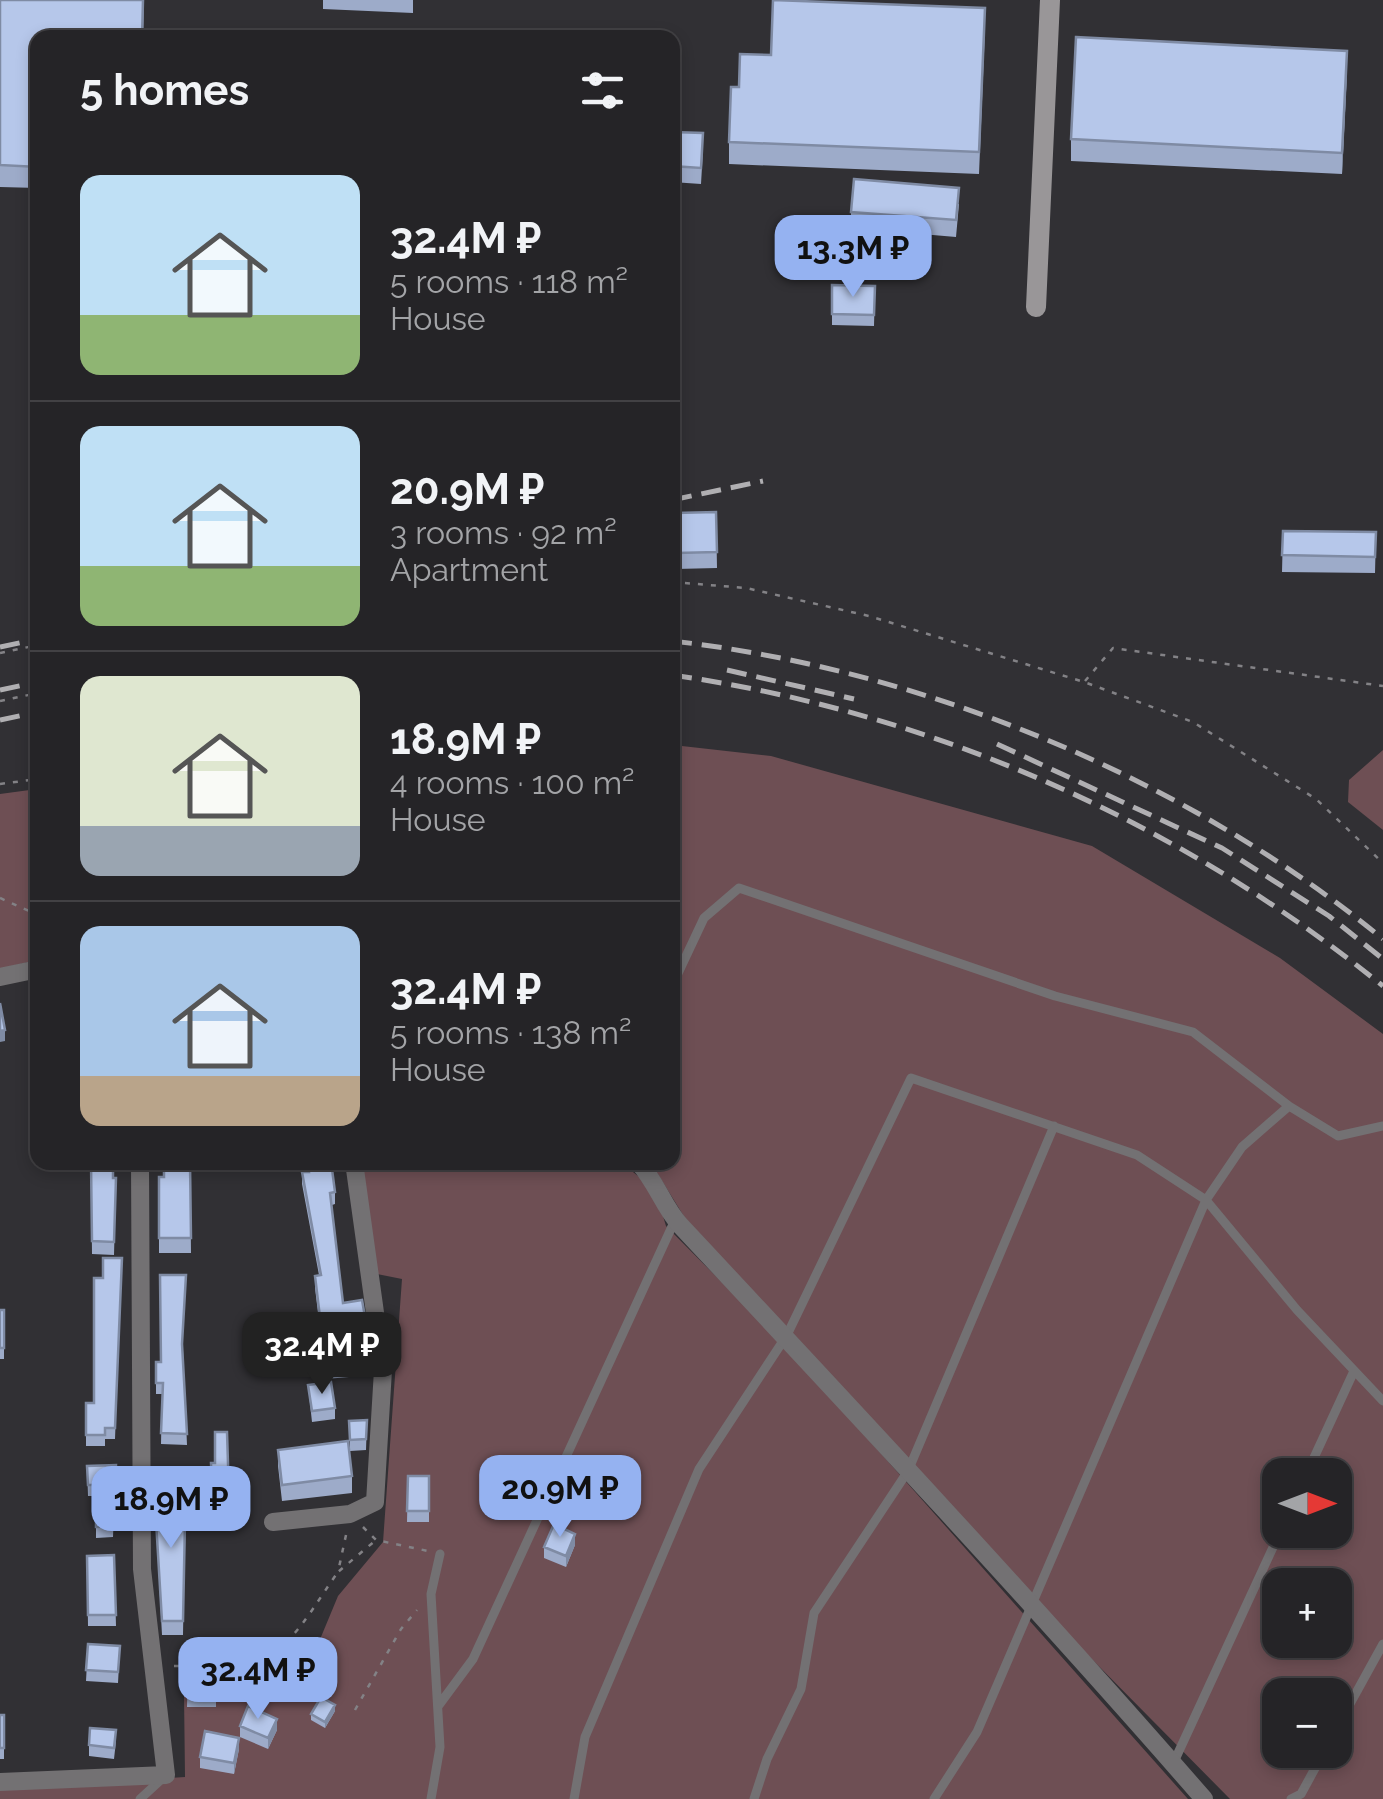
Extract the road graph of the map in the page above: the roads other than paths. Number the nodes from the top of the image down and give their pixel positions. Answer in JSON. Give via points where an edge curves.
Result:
{"nodes":[{"id":1,"x":1050,"y":0,"type":"edge"},
{"id":2,"x":1036,"y":307,"type":"dead end"},
{"id":3,"x":680,"y":969,"type":"edge"},
{"id":4,"x":30,"y":971,"type":"edge"},
{"id":5,"x":0,"y":978,"type":"edge"},
{"id":6,"x":1289,"y":1106,"type":"junction"},
{"id":7,"x":1054,"y":1126,"type":"junction"},
{"id":8,"x":1383,"y":1126,"type":"edge"},
{"id":9,"x":140,"y":1170,"type":"edge"},
{"id":10,"x":355,"y":1170,"type":"edge"},
{"id":11,"x":646,"y":1170,"type":"edge"},
{"id":12,"x":1206,"y":1200,"type":"junction"},
{"id":13,"x":676,"y":1220,"type":"junction"},
{"id":14,"x":787,"y":1336,"type":"junction"},
{"id":15,"x":1354,"y":1371,"type":"junction"},
{"id":16,"x":1383,"y":1401,"type":"edge"},
{"id":17,"x":1314,"y":1458,"type":"edge"},
{"id":18,"x":908,"y":1471,"type":"junction"},
{"id":19,"x":273,"y":1522,"type":"dead end"},
{"id":20,"x":1273,"y":1548,"type":"edge"},
{"id":21,"x":440,"y":1554,"type":"road end"},
{"id":22,"x":1033,"y":1608,"type":"junction"},
{"id":23,"x":1383,"y":1644,"type":"edge"},
{"id":24,"x":1352,"y":1701,"type":"edge"},
{"id":25,"x":439,"y":1705,"type":"junction"},
{"id":26,"x":1173,"y":1764,"type":"junction"},
{"id":27,"x":1315,"y":1768,"type":"edge"},
{"id":28,"x":166,"y":1775,"type":"junction"},
{"id":29,"x":0,"y":1782,"type":"edge"},
{"id":30,"x":140,"y":1799,"type":"edge"},
{"id":31,"x":431,"y":1799,"type":"edge"},
{"id":32,"x":574,"y":1799,"type":"edge"},
{"id":33,"x":754,"y":1799,"type":"edge"},
{"id":34,"x":933,"y":1799,"type":"edge"},
{"id":35,"x":1204,"y":1799,"type":"edge"},
{"id":36,"x":1291,"y":1799,"type":"edge"}],
"edges":[{"from":1,"to":2,"type":"street"},
{"from":3,"to":6,"type":"lane","via":[[704,918],[739,888],[1056,996],[1193,1032]]},
{"from":4,"to":5,"type":"street"},
{"from":6,"to":8,"type":"lane","via":[[1338,1136]]},
{"from":6,"to":12,"type":"lane","via":[[1242,1146]]},
{"from":7,"to":12,"type":"lane","via":[[1137,1155]]},
{"from":7,"to":14,"type":"lane","via":[[911,1078]]},
{"from":7,"to":18,"type":"lane"},
{"from":9,"to":28,"type":"street","via":[[142,1569]]},
{"from":10,"to":19,"type":"street","via":[[383,1370],[375,1502],[350,1514]]},
{"from":11,"to":13,"type":"street"},
{"from":12,"to":15,"type":"lane"},
{"from":12,"to":22,"type":"lane"},
{"from":13,"to":14,"type":"street"},
{"from":13,"to":25,"type":"lane","via":[[473,1658]]},
{"from":14,"to":18,"type":"street"},
{"from":14,"to":32,"type":"lane","via":[[700,1469],[585,1738]]},
{"from":15,"to":16,"type":"lane"},
{"from":15,"to":17,"type":"lane"},
{"from":18,"to":22,"type":"street"},
{"from":18,"to":33,"type":"lane","via":[[814,1613],[801,1689]]},
{"from":20,"to":26,"type":"lane"},
{"from":21,"to":25,"type":"lane","via":[[431,1594]]},
{"from":22,"to":26,"type":"street"},
{"from":22,"to":34,"type":"lane","via":[[977,1732]]},
{"from":23,"to":24,"type":"lane"},
{"from":25,"to":31,"type":"lane"},
{"from":26,"to":35,"type":"street"},
{"from":27,"to":36,"type":"lane"},
{"from":28,"to":29,"type":"street"},
{"from":28,"to":30,"type":"lane"}]}
